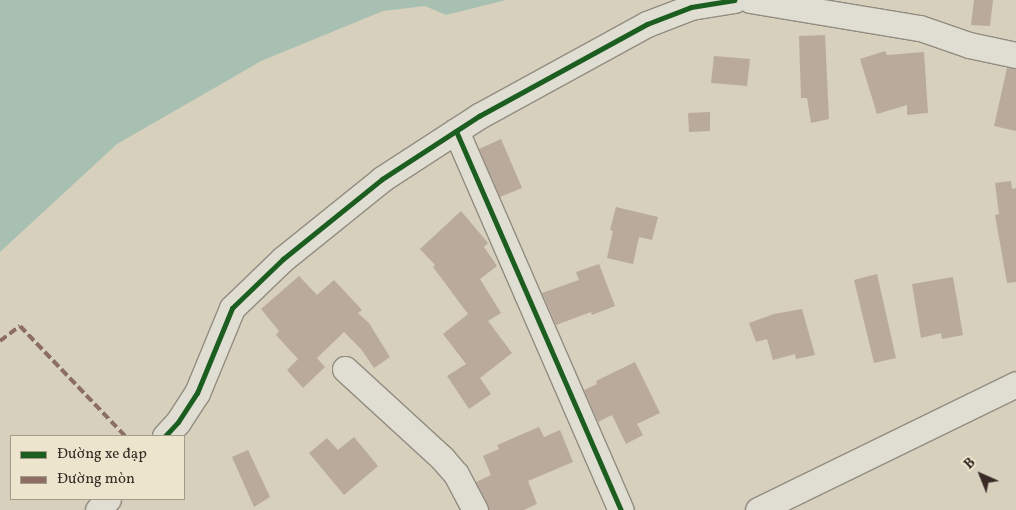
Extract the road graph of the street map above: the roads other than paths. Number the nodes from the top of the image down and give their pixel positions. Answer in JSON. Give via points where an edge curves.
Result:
{"nodes":[{"id":1,"x":734,"y":0,"type":"edge"},
{"id":2,"x":750,"y":0,"type":"edge"},
{"id":3,"x":1016,"y":55,"type":"edge"},
{"id":4,"x":456,"y":131,"type":"junction"},
{"id":5,"x":345,"y":369,"type":"dead end"},
{"id":6,"x":1016,"y":384,"type":"edge"},
{"id":7,"x":166,"y":435,"type":"edge"},
{"id":8,"x":107,"y":500,"type":"edge"},
{"id":9,"x":98,"y":510,"type":"edge"},
{"id":10,"x":475,"y":510,"type":"edge"},
{"id":11,"x":621,"y":510,"type":"edge"},
{"id":12,"x":758,"y":510,"type":"edge"}],
"edges":[{"from":1,"to":4,"type":"street","via":[[691,7],[647,24]]},
{"from":2,"to":3,"type":"street","via":[[920,28],[969,46]]},
{"from":4,"to":7,"type":"street","via":[[382,179],[283,259],[232,308],[197,392]]},
{"from":4,"to":11,"type":"street"},
{"from":5,"to":10,"type":"street","via":[[442,458],[456,474]]},
{"from":6,"to":12,"type":"street"},
{"from":8,"to":9,"type":"street"}]}
